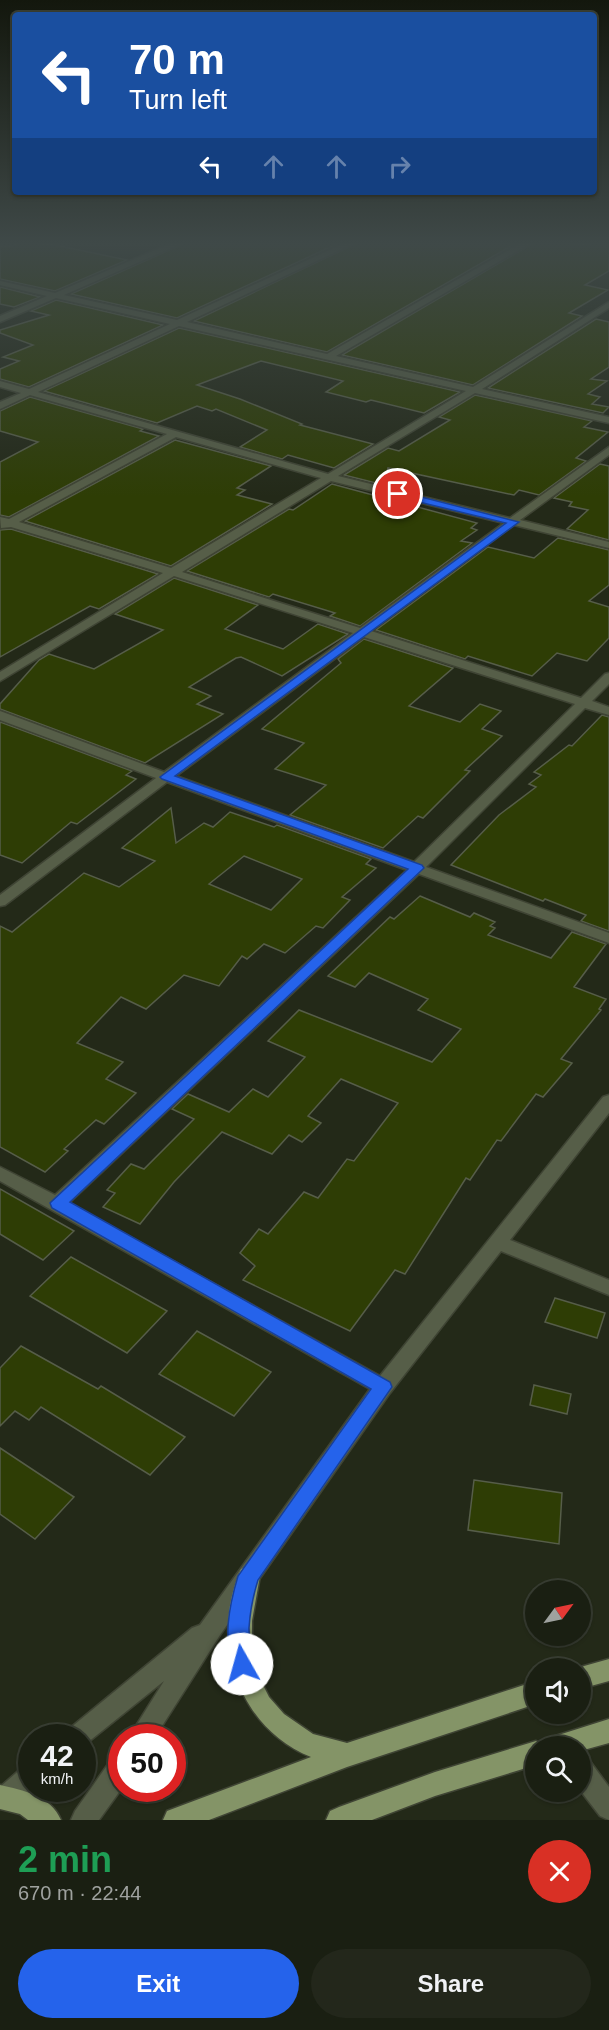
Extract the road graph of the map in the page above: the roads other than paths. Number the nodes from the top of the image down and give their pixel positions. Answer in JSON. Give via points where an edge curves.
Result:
{"nodes":[{"id":1,"x":169,"y":327,"type":"edge"},
{"id":2,"x":195,"y":327,"type":"edge"},
{"id":3,"x":380,"y":327,"type":"edge"},
{"id":4,"x":573,"y":327,"type":"edge"},
{"id":5,"x":330,"y":356,"type":"junction"},
{"id":6,"x":0,"y":384,"type":"edge"},
{"id":7,"x":475,"y":389,"type":"junction"},
{"id":8,"x":28,"y":392,"type":"junction"},
{"id":9,"x":0,"y":406,"type":"edge"},
{"id":10,"x":609,"y":420,"type":"edge"},
{"id":11,"x":176,"y":433,"type":"junction"},
{"id":12,"x":609,"y":450,"type":"edge"},
{"id":13,"x":328,"y":477,"type":"junction"},
{"id":14,"x":514,"y":522,"type":"junction"},
{"id":15,"x":3,"y":524,"type":"edge"},
{"id":16,"x":609,"y":545,"type":"edge"},
{"id":17,"x":174,"y":573,"type":"junction"},
{"id":18,"x":361,"y":633,"type":"junction"},
{"id":19,"x":609,"y":677,"type":"edge"},
{"id":20,"x":0,"y":678,"type":"edge"},
{"id":21,"x":584,"y":703,"type":"junction"},
{"id":22,"x":609,"y":711,"type":"edge"},
{"id":23,"x":0,"y":715,"type":"edge"},
{"id":24,"x":166,"y":777,"type":"junction"},
{"id":25,"x":417,"y":868,"type":"junction"},
{"id":26,"x":0,"y":902,"type":"edge"},
{"id":27,"x":609,"y":938,"type":"edge"},
{"id":28,"x":609,"y":1101,"type":"edge"},
{"id":29,"x":0,"y":1173,"type":"edge"},
{"id":30,"x":58,"y":1203,"type":"junction"},
{"id":31,"x":499,"y":1243,"type":"junction"},
{"id":32,"x":609,"y":1288,"type":"edge"},
{"id":33,"x":383,"y":1387,"type":"junction"},
{"id":34,"x":249,"y":1576,"type":"junction"},
{"id":35,"x":212,"y":1627,"type":"junction"},
{"id":36,"x":609,"y":1670,"type":"edge"},
{"id":37,"x":591,"y":1675,"type":"edge"},
{"id":38,"x":525,"y":1696,"type":"edge"},
{"id":39,"x":94,"y":1724,"type":"edge"},
{"id":40,"x":149,"y":1724,"type":"edge"},
{"id":41,"x":609,"y":1731,"type":"edge"},
{"id":42,"x":591,"y":1736,"type":"edge"},
{"id":43,"x":347,"y":1755,"type":"junction"},
{"id":44,"x":525,"y":1756,"type":"edge"},
{"id":45,"x":591,"y":1783,"type":"edge"},
{"id":46,"x":18,"y":1786,"type":"edge"},
{"id":47,"x":108,"y":1786,"type":"edge"},
{"id":48,"x":4,"y":1797,"type":"edge"},
{"id":49,"x":609,"y":1807,"type":"edge"},
{"id":50,"x":48,"y":1820,"type":"edge"},
{"id":51,"x":84,"y":1820,"type":"edge"},
{"id":52,"x":176,"y":1820,"type":"edge"},
{"id":53,"x":339,"y":1820,"type":"edge"}],
"edges":[{"from":1,"to":8,"type":"street"},
{"from":2,"to":5,"type":"street"},
{"from":3,"to":5,"type":"street"},
{"from":4,"to":7,"type":"street"},
{"from":5,"to":7,"type":"street"},
{"from":6,"to":8,"type":"street"},
{"from":7,"to":10,"type":"street"},
{"from":7,"to":13,"type":"street"},
{"from":8,"to":9,"type":"street"},
{"from":8,"to":11,"type":"street"},
{"from":11,"to":13,"type":"street"},
{"from":11,"to":15,"type":"street"},
{"from":12,"to":14,"type":"street"},
{"from":13,"to":14,"type":"street"},
{"from":13,"to":17,"type":"street"},
{"from":14,"to":16,"type":"street"},
{"from":14,"to":18,"type":"street"},
{"from":15,"to":17,"type":"street"},
{"from":17,"to":18,"type":"street"},
{"from":17,"to":20,"type":"street"},
{"from":18,"to":21,"type":"street"},
{"from":18,"to":24,"type":"street"},
{"from":19,"to":21,"type":"street"},
{"from":21,"to":22,"type":"street"},
{"from":21,"to":25,"type":"street"},
{"from":23,"to":24,"type":"street"},
{"from":24,"to":25,"type":"street"},
{"from":24,"to":26,"type":"street"},
{"from":25,"to":27,"type":"street"},
{"from":25,"to":30,"type":"street"},
{"from":28,"to":31,"type":"street"},
{"from":29,"to":30,"type":"street"},
{"from":30,"to":33,"type":"street"},
{"from":31,"to":32,"type":"street"},
{"from":31,"to":33,"type":"street"},
{"from":33,"to":34,"type":"street"},
{"from":34,"to":35,"type":"street"},
{"from":34,"to":43,"type":"main road","via":[[240,1604],[238,1631],[249,1685],[261,1705],[295,1737]]},
{"from":35,"to":39,"type":"street"},
{"from":35,"to":40,"type":"street"},
{"from":36,"to":37,"type":"main road"},
{"from":38,"to":43,"type":"main road"},
{"from":41,"to":42,"type":"main road"},
{"from":43,"to":52,"type":"main road"},
{"from":44,"to":53,"type":"main road"},
{"from":45,"to":49,"type":"street"},
{"from":46,"to":48,"type":"street"},
{"from":47,"to":51,"type":"street"},
{"from":48,"to":50,"type":"main road","via":[[26,1803]]}]}
